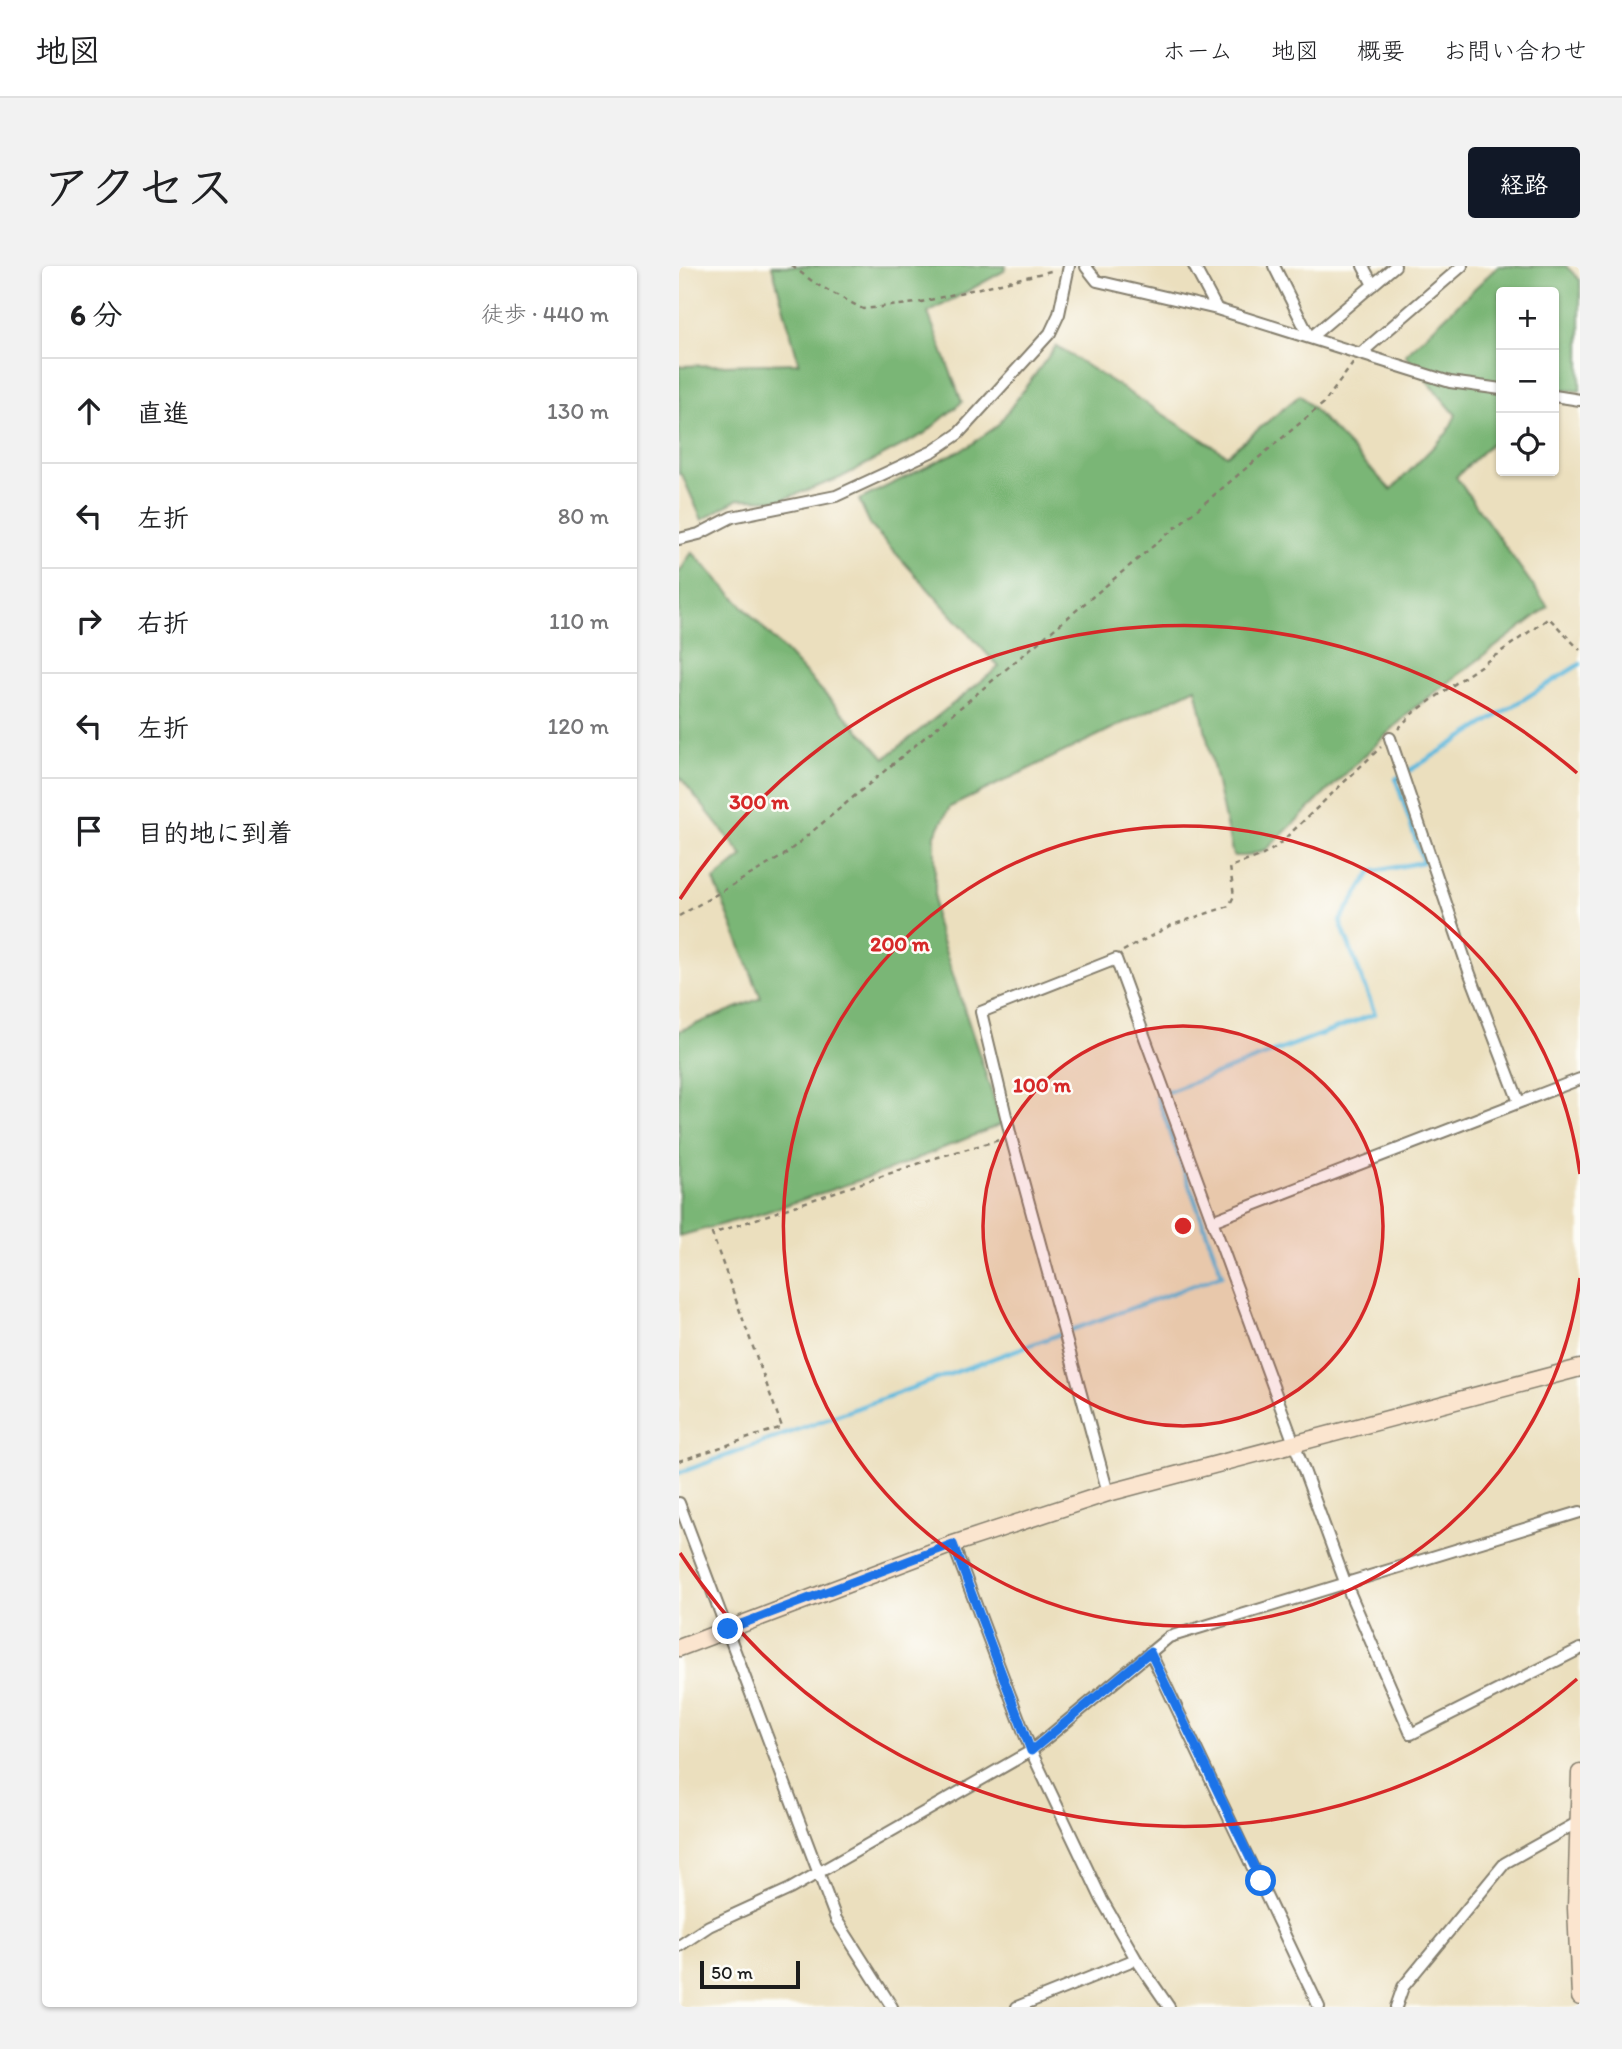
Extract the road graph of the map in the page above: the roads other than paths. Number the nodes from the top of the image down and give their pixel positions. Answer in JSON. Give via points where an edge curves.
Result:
{"nodes":[{"id":1,"x":1069,"y":266,"type":"edge"},
{"id":2,"x":1087,"y":266,"type":"edge"},
{"id":3,"x":1194,"y":266,"type":"edge"},
{"id":4,"x":1274,"y":266,"type":"edge"},
{"id":5,"x":1363,"y":266,"type":"edge"},
{"id":6,"x":1395,"y":266,"type":"edge"},
{"id":7,"x":1462,"y":266,"type":"edge"},
{"id":8,"x":1373,"y":285,"type":"junction"},
{"id":9,"x":1217,"y":309,"type":"junction"},
{"id":10,"x":1310,"y":338,"type":"junction"},
{"id":11,"x":1360,"y":354,"type":"junction"},
{"id":12,"x":1496,"y":388,"type":"edge"},
{"id":13,"x":1559,"y":397,"type":"edge"},
{"id":14,"x":1580,"y":400,"type":"edge"},
{"id":15,"x":679,"y":539,"type":"edge"},
{"id":16,"x":1390,"y":738,"type":"road end"},
{"id":17,"x":1580,"y":1079,"type":"edge"},
{"id":18,"x":1519,"y":1102,"type":"junction"},
{"id":19,"x":1212,"y":1221,"type":"junction"},
{"id":20,"x":1580,"y":1368,"type":"edge"},
{"id":21,"x":1292,"y":1444,"type":"junction"},
{"id":22,"x":1108,"y":1493,"type":"junction"},
{"id":23,"x":679,"y":1503,"type":"edge"},
{"id":24,"x":1580,"y":1512,"type":"edge"},
{"id":25,"x":953,"y":1544,"type":"junction"},
{"id":26,"x":1345,"y":1582,"type":"junction"},
{"id":27,"x":728,"y":1629,"type":"junction"},
{"id":28,"x":679,"y":1648,"type":"edge"},
{"id":29,"x":1580,"y":1649,"type":"edge"},
{"id":30,"x":1150,"y":1652,"type":"junction"},
{"id":31,"x":1031,"y":1751,"type":"junction"},
{"id":32,"x":1580,"y":1773,"type":"edge"},
{"id":33,"x":1578,"y":1822,"type":"edge"},
{"id":34,"x":818,"y":1873,"type":"junction"},
{"id":35,"x":679,"y":1946,"type":"edge"},
{"id":36,"x":1136,"y":1959,"type":"junction"},
{"id":37,"x":1580,"y":1997,"type":"edge"},
{"id":38,"x":891,"y":2007,"type":"edge"},
{"id":39,"x":1017,"y":2007,"type":"edge"},
{"id":40,"x":1169,"y":2007,"type":"edge"},
{"id":41,"x":1319,"y":2007,"type":"edge"},
{"id":42,"x":1396,"y":2007,"type":"edge"}],
"edges":[{"from":1,"to":2,"type":"street"},
{"from":1,"to":15,"type":"street","via":[[1050,333],[958,434],[941,446],[836,496],[732,517]]},
{"from":2,"to":9,"type":"street","via":[[1097,281]]},
{"from":3,"to":9,"type":"street"},
{"from":4,"to":10,"type":"street"},
{"from":5,"to":8,"type":"street"},
{"from":6,"to":8,"type":"street"},
{"from":7,"to":11,"type":"street"},
{"from":8,"to":10,"type":"street"},
{"from":9,"to":10,"type":"street"},
{"from":10,"to":11,"type":"street"},
{"from":11,"to":12,"type":"street","via":[[1450,382]]},
{"from":13,"to":14,"type":"street"},
{"from":16,"to":18,"type":"street"},
{"from":17,"to":18,"type":"street"},
{"from":18,"to":19,"type":"street"},
{"from":19,"to":21,"type":"street"},
{"from":19,"to":22,"type":"street","via":[[1116,959],[981,1012]]},
{"from":20,"to":21,"type":"street"},
{"from":21,"to":22,"type":"street"},
{"from":21,"to":26,"type":"street"},
{"from":22,"to":25,"type":"street"},
{"from":23,"to":27,"type":"street"},
{"from":24,"to":26,"type":"street"},
{"from":25,"to":27,"type":"street"},
{"from":25,"to":31,"type":"street"},
{"from":26,"to":29,"type":"street","via":[[1411,1734]]},
{"from":26,"to":30,"type":"street","via":[[1169,1637]]},
{"from":27,"to":28,"type":"street"},
{"from":27,"to":34,"type":"street"},
{"from":30,"to":31,"type":"street"},
{"from":30,"to":41,"type":"street"},
{"from":31,"to":34,"type":"street"},
{"from":31,"to":36,"type":"street","via":[[1102,1900]]},
{"from":32,"to":33,"type":"street"},
{"from":33,"to":37,"type":"street"},
{"from":33,"to":42,"type":"street","via":[[1505,1863],[1403,1987]]},
{"from":34,"to":35,"type":"street","via":[[709,1926]]},
{"from":34,"to":38,"type":"street","via":[[836,1919]]},
{"from":36,"to":39,"type":"street"},
{"from":36,"to":40,"type":"street"}]}
